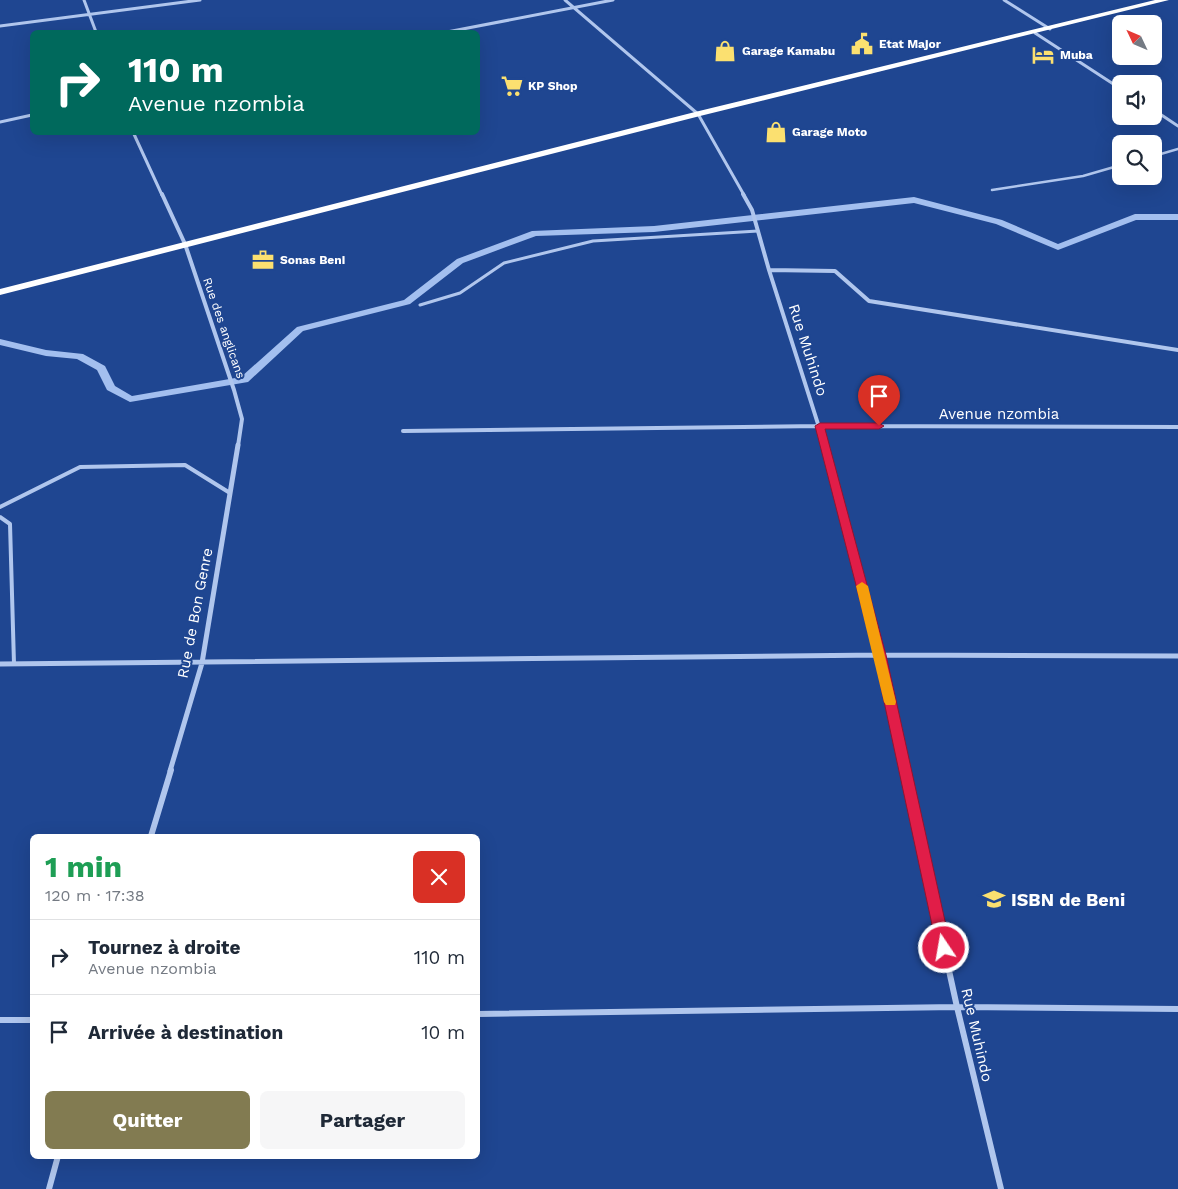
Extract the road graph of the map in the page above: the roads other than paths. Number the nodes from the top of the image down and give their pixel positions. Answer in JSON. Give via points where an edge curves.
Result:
{"nodes":[{"id":1,"x":84,"y":0,"type":"edge"},
{"id":2,"x":200,"y":0,"type":"edge"},
{"id":3,"x":565,"y":0,"type":"edge"},
{"id":4,"x":613,"y":0,"type":"edge"},
{"id":5,"x":1004,"y":0,"type":"edge"},
{"id":6,"x":1165,"y":0,"type":"edge"},
{"id":7,"x":573,"y":8,"type":"junction"},
{"id":8,"x":91,"y":14,"type":"junction"},
{"id":9,"x":0,"y":26,"type":"edge"},
{"id":10,"x":1050,"y":29,"type":"junction"},
{"id":11,"x":95,"y":30,"type":"edge"},
{"id":12,"x":458,"y":30,"type":"edge"},
{"id":13,"x":1035,"y":32,"type":"junction"},
{"id":14,"x":1112,"y":83,"type":"edge"},
{"id":15,"x":698,"y":114,"type":"junction"},
{"id":16,"x":30,"y":115,"type":"edge"},
{"id":17,"x":1162,"y":115,"type":"edge"},
{"id":18,"x":0,"y":122,"type":"edge"},
{"id":19,"x":1178,"y":126,"type":"edge"},
{"id":20,"x":133,"y":135,"type":"edge"},
{"id":21,"x":1178,"y":149,"type":"edge"},
{"id":22,"x":1162,"y":154,"type":"edge"},
{"id":23,"x":1112,"y":168,"type":"edge"},
{"id":24,"x":992,"y":190,"type":"dead end"},
{"id":25,"x":758,"y":231,"type":"junction"},
{"id":26,"x":185,"y":244,"type":"junction"},
{"id":27,"x":769,"y":270,"type":"junction"},
{"id":28,"x":0,"y":292,"type":"edge"},
{"id":29,"x":420,"y":305,"type":"dead end"},
{"id":30,"x":1178,"y":350,"type":"edge"},
{"id":31,"x":242,"y":419,"type":"joint"},
{"id":32,"x":820,"y":426,"type":"junction"},
{"id":33,"x":1178,"y":427,"type":"edge"},
{"id":34,"x":403,"y":431,"type":"dead end"},
{"id":35,"x":230,"y":493,"type":"junction"},
{"id":36,"x":0,"y":507,"type":"edge"},
{"id":37,"x":0,"y":517,"type":"edge"},
{"id":38,"x":880,"y":655,"type":"junction"},
{"id":39,"x":1178,"y":656,"type":"edge"},
{"id":40,"x":202,"y":663,"type":"junction"},
{"id":41,"x":0,"y":664,"type":"edge"},
{"id":42,"x":14,"y":664,"type":"junction"},
{"id":43,"x":152,"y":834,"type":"edge"},
{"id":44,"x":957,"y":1006,"type":"junction"},
{"id":45,"x":1178,"y":1009,"type":"edge"},
{"id":46,"x":480,"y":1014,"type":"edge"},
{"id":47,"x":0,"y":1020,"type":"edge"},
{"id":48,"x":30,"y":1020,"type":"edge"},
{"id":49,"x":57,"y":1159,"type":"edge"},
{"id":50,"x":49,"y":1189,"type":"edge"},
{"id":51,"x":1001,"y":1189,"type":"edge"}],
"edges":[{"from":1,"to":8,"type":"street"},
{"from":2,"to":8,"type":"street"},
{"from":3,"to":7,"type":"street"},
{"from":4,"to":7,"type":"street"},
{"from":5,"to":10,"type":"street"},
{"from":6,"to":10,"type":"highway"},
{"from":7,"to":12,"type":"street"},
{"from":7,"to":15,"type":"street"},
{"from":8,"to":9,"type":"street"},
{"from":8,"to":11,"type":"street"},
{"from":10,"to":13,"type":"highway"},
{"from":13,"to":14,"type":"street"},
{"from":13,"to":15,"type":"highway"},
{"from":15,"to":25,"type":"street","name":"Rue Muhindo","via":[[752,210]]},
{"from":15,"to":26,"type":"highway"},
{"from":16,"to":18,"type":"street"},
{"from":17,"to":19,"type":"street"},
{"from":20,"to":26,"type":"street","name":"Rue des anglicans"},
{"from":21,"to":22,"type":"lane"},
{"from":23,"to":24,"type":"lane","via":[[1083,176]]},
{"from":25,"to":27,"type":"street","name":"Rue Muhindo"},
{"from":25,"to":29,"type":"lane","via":[[593,241],[504,263],[460,293]]},
{"from":26,"to":28,"type":"highway"},
{"from":26,"to":31,"type":"street","name":"Rue des anglicans"},
{"from":27,"to":30,"type":"street","via":[[835,271],[869,301]]},
{"from":27,"to":32,"type":"street","name":"Rue Muhindo"},
{"from":31,"to":35,"type":"street","name":"Rue de Bon Genre"},
{"from":32,"to":33,"type":"street","name":"Avenue nzombia"},
{"from":32,"to":34,"type":"street","name":"Avenue nzombia"},
{"from":32,"to":38,"type":"street","name":"Rue Muhindo"},
{"from":35,"to":36,"type":"lane","via":[[185,465],[80,467]]},
{"from":35,"to":40,"type":"street","name":"Rue de Bon Genre"},
{"from":37,"to":42,"type":"lane","via":[[10,524]]},
{"from":38,"to":39,"type":"street"},
{"from":38,"to":40,"type":"street"},
{"from":38,"to":44,"type":"street","name":"Rue Muhindo"},
{"from":40,"to":42,"type":"street"},
{"from":40,"to":43,"type":"street","name":"Rue de Bon Genre"},
{"from":41,"to":42,"type":"street"},
{"from":44,"to":45,"type":"street"},
{"from":44,"to":46,"type":"street"},
{"from":44,"to":51,"type":"street","name":"Rue Muhindo"},
{"from":47,"to":48,"type":"street"},
{"from":49,"to":50,"type":"street"}]}
